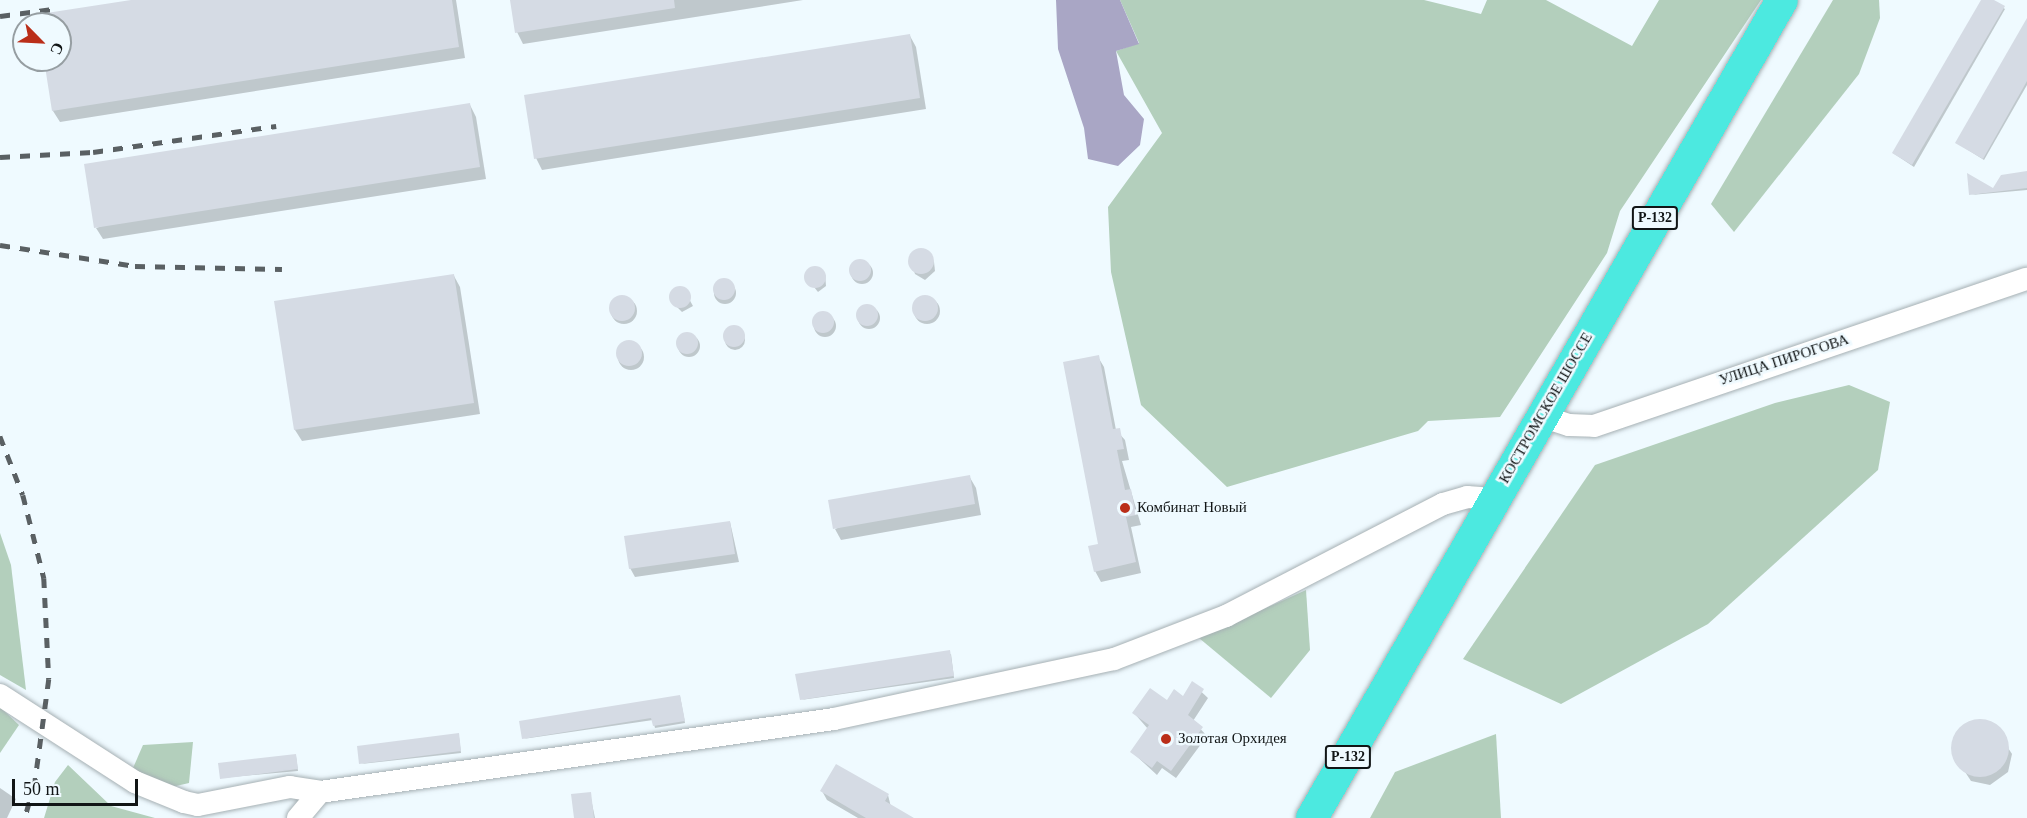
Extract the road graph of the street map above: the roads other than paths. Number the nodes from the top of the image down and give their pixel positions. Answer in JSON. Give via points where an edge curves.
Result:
{"nodes":[{"id":1,"x":1782,"y":0,"type":"edge"},
{"id":2,"x":2027,"y":279,"type":"edge"},
{"id":3,"x":1541,"y":416,"type":"junction"},
{"id":4,"x":1494,"y":500,"type":"junction"},
{"id":5,"x":0,"y":695,"type":"edge"},
{"id":6,"x":320,"y":792,"type":"junction"},
{"id":7,"x":298,"y":818,"type":"edge"},
{"id":8,"x":1312,"y":818,"type":"edge"}],
"edges":[{"from":1,"to":3,"type":"highway","name":"КОСТРОМСКОЕ ШОССЕ","number":"Р-132"},
{"from":2,"to":3,"type":"street","name":"УЛИЦА ПИРОГОВА","via":[[1593,426],[1569,425]]},
{"from":3,"to":4,"type":"highway","name":"КОСТРОМСКОЕ ШОССЕ","number":"Р-132"},
{"from":4,"to":6,"type":"street","via":[[1467,497],[1450,502],[1226,616],[1145,650],[1095,664],[834,719]]},
{"from":4,"to":8,"type":"highway","name":"КОСТРОМСКОЕ ШОССЕ","number":"Р-132"},
{"from":5,"to":6,"type":"street","via":[[135,782],[184,802],[198,805],[290,787]]},
{"from":6,"to":7,"type":"street"}]}
